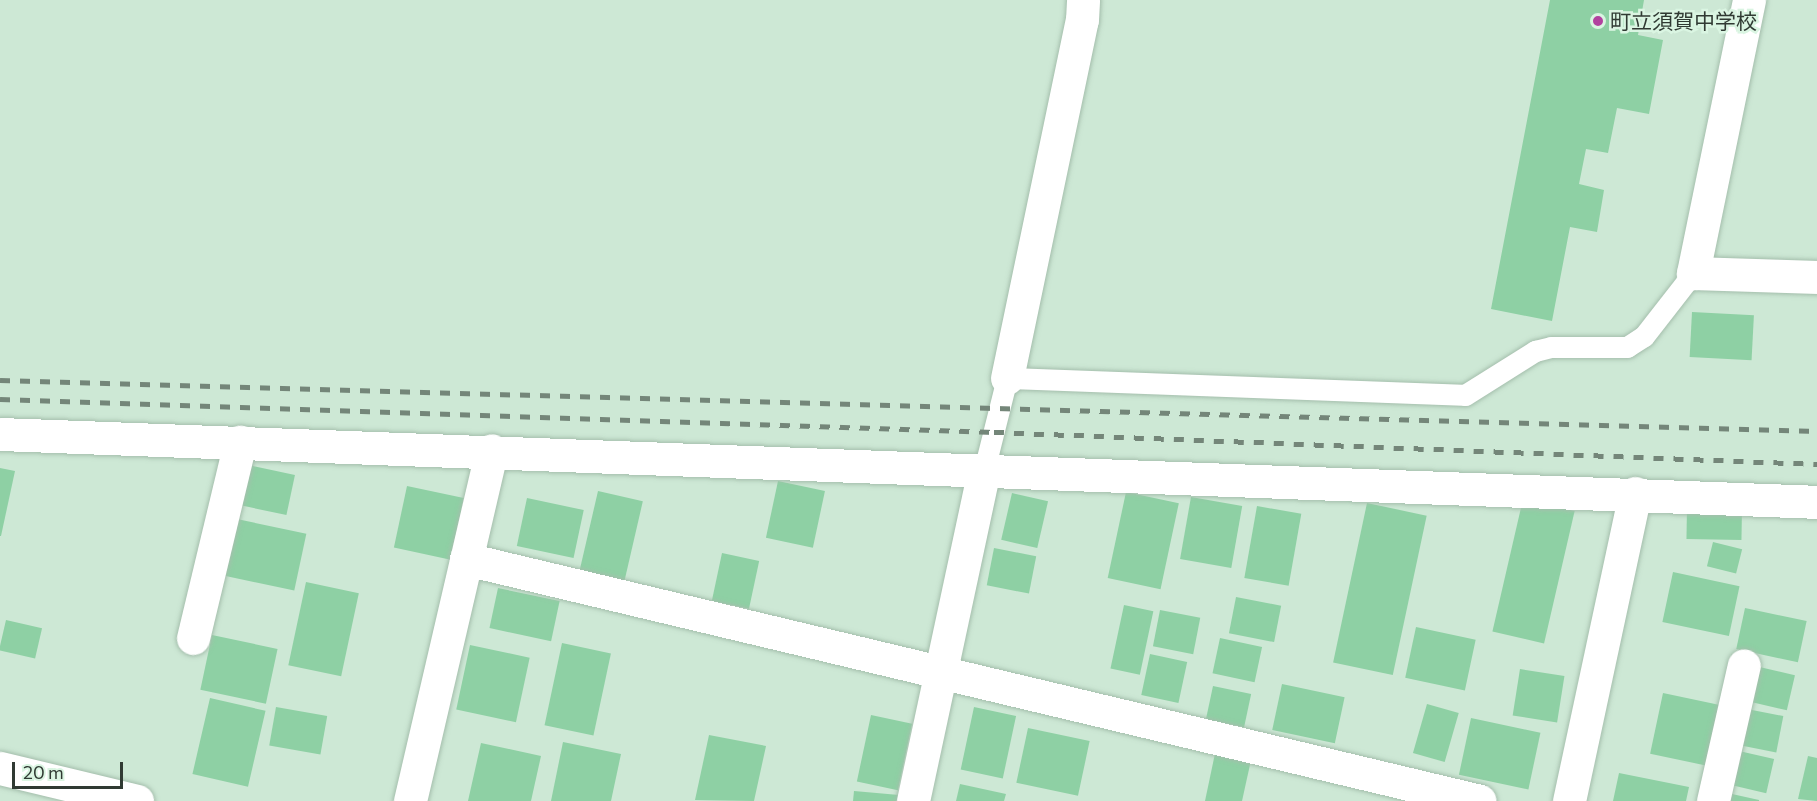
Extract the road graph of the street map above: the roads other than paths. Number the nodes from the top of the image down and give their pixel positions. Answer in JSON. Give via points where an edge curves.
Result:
{"nodes":[{"id":1,"x":1083,"y":0,"type":"edge"},
{"id":2,"x":1749,"y":0,"type":"edge"},
{"id":3,"x":1693,"y":273,"type":"junction"},
{"id":4,"x":1817,"y":277,"type":"edge"},
{"id":5,"x":1007,"y":378,"type":"junction"},
{"id":6,"x":0,"y":434,"type":"edge"},
{"id":7,"x":240,"y":442,"type":"junction"},
{"id":8,"x":492,"y":450,"type":"junction"},
{"id":9,"x":984,"y":470,"type":"junction"},
{"id":10,"x":1635,"y":493,"type":"junction"},
{"id":11,"x":1817,"y":502,"type":"edge"},
{"id":12,"x":466,"y":559,"type":"junction"},
{"id":13,"x":193,"y":638,"type":"dead end"},
{"id":14,"x":1744,"y":665,"type":"dead end"},
{"id":15,"x":942,"y":673,"type":"junction"},
{"id":16,"x":0,"y":768,"type":"edge"},
{"id":17,"x":137,"y":801,"type":"edge"},
{"id":18,"x":410,"y":801,"type":"edge"},
{"id":19,"x":912,"y":801,"type":"edge"},
{"id":20,"x":1480,"y":801,"type":"edge"},
{"id":21,"x":1569,"y":801,"type":"edge"},
{"id":22,"x":1713,"y":801,"type":"edge"}],
"edges":[{"from":1,"to":5,"type":"street"},
{"from":2,"to":3,"type":"street"},
{"from":3,"to":4,"type":"street"},
{"from":3,"to":5,"type":"lane","via":[[1644,336],[1627,347],[1551,347],[1535,351],[1466,395]]},
{"from":5,"to":9,"type":"lane"},
{"from":6,"to":7,"type":"street"},
{"from":7,"to":8,"type":"street"},
{"from":7,"to":13,"type":"street"},
{"from":8,"to":9,"type":"street"},
{"from":8,"to":12,"type":"street"},
{"from":9,"to":10,"type":"street"},
{"from":9,"to":15,"type":"street"},
{"from":10,"to":11,"type":"street"},
{"from":10,"to":21,"type":"street"},
{"from":12,"to":15,"type":"street"},
{"from":12,"to":18,"type":"street"},
{"from":14,"to":22,"type":"street"},
{"from":15,"to":19,"type":"street"},
{"from":15,"to":20,"type":"street"},
{"from":16,"to":17,"type":"street"}]}
